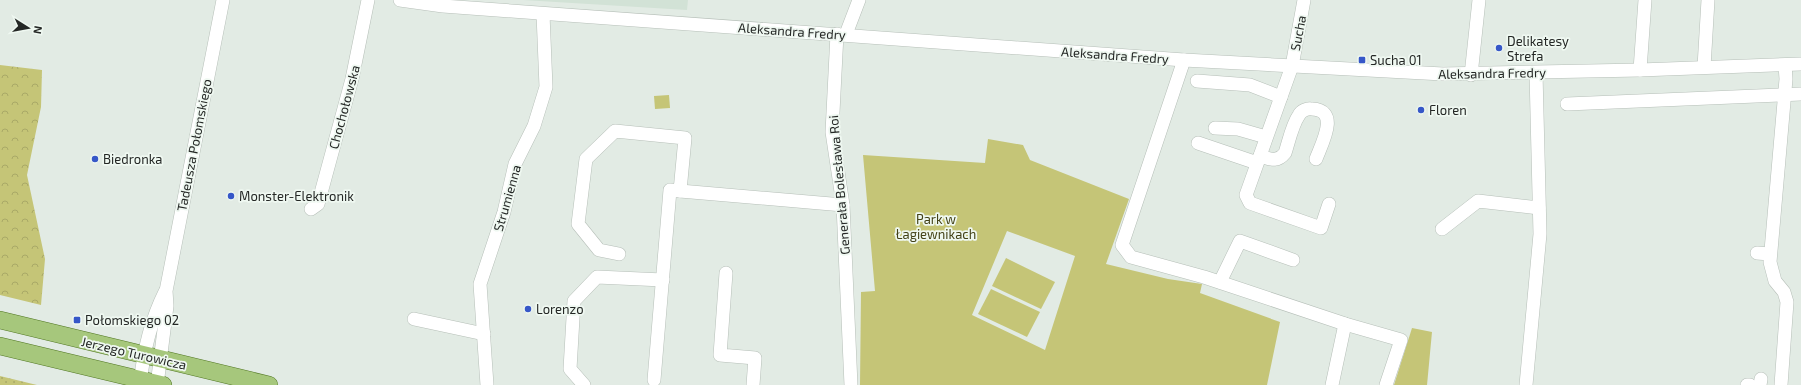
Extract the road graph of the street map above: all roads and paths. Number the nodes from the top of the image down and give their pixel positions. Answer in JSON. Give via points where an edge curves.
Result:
{"nodes":[{"id":1,"x":223,"y":0,"type":"edge"},
{"id":2,"x":368,"y":0,"type":"edge"},
{"id":3,"x":400,"y":0,"type":"edge"},
{"id":4,"x":859,"y":0,"type":"edge"},
{"id":5,"x":1304,"y":0,"type":"edge"},
{"id":6,"x":1479,"y":0,"type":"edge"},
{"id":7,"x":1645,"y":0,"type":"edge"},
{"id":8,"x":1708,"y":0,"type":"edge"},
{"id":9,"x":543,"y":14,"type":"junction"},
{"id":10,"x":841,"y":34,"type":"junction"},
{"id":11,"x":1184,"y":60,"type":"junction"},
{"id":12,"x":1801,"y":64,"type":"edge"},
{"id":13,"x":1785,"y":65,"type":"junction"},
{"id":14,"x":1292,"y":66,"type":"junction"},
{"id":15,"x":1704,"y":67,"type":"junction"},
{"id":16,"x":1640,"y":70,"type":"junction"},
{"id":17,"x":1536,"y":73,"type":"junction"},
{"id":18,"x":1471,"y":75,"type":"junction"},
{"id":19,"x":1197,"y":81,"type":"dead end"},
{"id":20,"x":1784,"y":94,"type":"junction"},
{"id":21,"x":1801,"y":94,"type":"edge"},
{"id":22,"x":1281,"y":97,"type":"junction"},
{"id":23,"x":1567,"y":104,"type":"dead end"},
{"id":24,"x":1215,"y":128,"type":"dead end"},
{"id":25,"x":1266,"y":137,"type":"junction"},
{"id":26,"x":1198,"y":142,"type":"dead end"},
{"id":27,"x":1259,"y":159,"type":"junction"},
{"id":28,"x":1316,"y":159,"type":"dead end"},
{"id":29,"x":680,"y":191,"type":"junction"},
{"id":30,"x":1329,"y":204,"type":"dead end"},
{"id":31,"x":843,"y":205,"type":"junction"},
{"id":32,"x":1539,"y":208,"type":"junction"},
{"id":33,"x":311,"y":209,"type":"dead end"},
{"id":34,"x":1442,"y":229,"type":"dead end"},
{"id":35,"x":1757,"y":253,"type":"dead end"},
{"id":36,"x":619,"y":254,"type":"dead end"},
{"id":37,"x":1770,"y":254,"type":"junction"},
{"id":38,"x":1293,"y":260,"type":"dead end"},
{"id":39,"x":726,"y":273,"type":"dead end"},
{"id":40,"x":662,"y":280,"type":"junction"},
{"id":41,"x":1220,"y":282,"type":"junction"},
{"id":42,"x":166,"y":291,"type":"junction"},
{"id":43,"x":414,"y":319,"type":"dead end"},
{"id":44,"x":0,"y":320,"type":"edge"},
{"id":45,"x":1345,"y":324,"type":"junction"},
{"id":46,"x":484,"y":334,"type":"junction"},
{"id":47,"x":0,"y":346,"type":"edge"},
{"id":48,"x":144,"y":355,"type":"junction"},
{"id":49,"x":161,"y":359,"type":"junction"},
{"id":50,"x":654,"y":380,"type":"dead end"},
{"id":51,"x":140,"y":382,"type":"edge"},
{"id":52,"x":159,"y":384,"type":"edge"},
{"id":53,"x":269,"y":385,"type":"edge"},
{"id":54,"x":487,"y":385,"type":"edge"},
{"id":55,"x":584,"y":385,"type":"edge"},
{"id":56,"x":753,"y":385,"type":"edge"},
{"id":57,"x":851,"y":385,"type":"edge"},
{"id":58,"x":1332,"y":385,"type":"edge"},
{"id":59,"x":1386,"y":385,"type":"edge"},
{"id":60,"x":1526,"y":385,"type":"edge"},
{"id":61,"x":1781,"y":385,"type":"edge"}],
"edges":[{"from":1,"to":42,"type":"street","name":"Tadeusza Połomskiego"},
{"from":2,"to":33,"type":"street","name":"Chochołowska","via":[[352,79],[318,204]]},
{"from":3,"to":9,"type":"street","name":"Aleksandra Fredry"},
{"from":4,"to":10,"type":"street","name":"Generała Bolesława Roi"},
{"from":5,"to":14,"type":"street","name":"Sucha"},
{"from":6,"to":18,"type":"street"},
{"from":7,"to":16,"type":"street"},
{"from":8,"to":15,"type":"street"},
{"from":9,"to":10,"type":"street","name":"Aleksandra Fredry"},
{"from":9,"to":46,"type":"street","name":"Strumienna","via":[[546,87],[534,126],[515,164],[504,212],[480,284]]},
{"from":10,"to":11,"type":"street","name":"Aleksandra Fredry"},
{"from":10,"to":31,"type":"street","name":"Generała Bolesława Roi","via":[[832,132]]},
{"from":11,"to":14,"type":"street","name":"Aleksandra Fredry"},
{"from":11,"to":41,"type":"street","name":"Aleksandra Fredry","via":[[1122,244],[1131,257]]},
{"from":12,"to":13,"type":"street","name":"Aleksandra Fredry"},
{"from":13,"to":15,"type":"street","name":"Aleksandra Fredry"},
{"from":13,"to":20,"type":"street"},
{"from":14,"to":18,"type":"street","name":"Aleksandra Fredry"},
{"from":14,"to":22,"type":"street","name":"Sucha"},
{"from":15,"to":16,"type":"street","name":"Aleksandra Fredry"},
{"from":16,"to":17,"type":"street","name":"Aleksandra Fredry"},
{"from":17,"to":18,"type":"street","name":"Aleksandra Fredry"},
{"from":17,"to":32,"type":"street"},
{"from":19,"to":22,"type":"street","via":[[1250,85]]},
{"from":20,"to":21,"type":"street"},
{"from":20,"to":23,"type":"street"},
{"from":20,"to":37,"type":"street"},
{"from":22,"to":25,"type":"street","name":"Sucha"},
{"from":24,"to":25,"type":"street","via":[[1238,129]]},
{"from":25,"to":27,"type":"street","name":"Sucha"},
{"from":26,"to":27,"type":"street"},
{"from":27,"to":28,"type":"street","via":[[1281,158],[1299,114],[1308,108],[1323,112],[1327,118],[1328,125]]},
{"from":27,"to":30,"type":"street","name":"Sucha","via":[[1246,195],[1250,203],[1321,228]]},
{"from":29,"to":31,"type":"street"},
{"from":29,"to":36,"type":"street","via":[[685,138],[615,131],[586,159],[578,224],[599,250]]},
{"from":29,"to":40,"type":"street","via":[[670,190]]},
{"from":31,"to":57,"type":"street","name":"Generała Bolesława Roi"},
{"from":32,"to":34,"type":"street","via":[[1478,201]]},
{"from":32,"to":60,"type":"street","via":[[1540,234]]},
{"from":35,"to":37,"type":"street"},
{"from":37,"to":61,"type":"street","via":[[1775,281],[1784,292],[1787,302]]},
{"from":38,"to":41,"type":"street","via":[[1240,241]]},
{"from":39,"to":56,"type":"street","via":[[720,355],[755,358]]},
{"from":40,"to":50,"type":"street"},
{"from":40,"to":55,"type":"street","via":[[597,277],[574,301],[570,369]]},
{"from":41,"to":45,"type":"street"},
{"from":42,"to":48,"type":"street","name":"Tadeusza Połomskiego","via":[[155,316]]},
{"from":42,"to":49,"type":"street","name":"Tadeusza Połomskiego","via":[[167,306]]},
{"from":43,"to":46,"type":"street"},
{"from":44,"to":48,"type":"main road","name":"Jerzego Turowicza"},
{"from":45,"to":58,"type":"street"},
{"from":45,"to":59,"type":"street","via":[[1401,340]]},
{"from":46,"to":54,"type":"street","name":"Strumienna"},
{"from":47,"to":51,"type":"main road","name":"Jerzego Turowicza"},
{"from":48,"to":49,"type":"main road","name":"Jerzego Turowicza"},
{"from":48,"to":51,"type":"street","name":"Tadeusza Połomskiego"},
{"from":49,"to":52,"type":"street","name":"Tadeusza Połomskiego"},
{"from":49,"to":53,"type":"main road","name":"Jerzego Turowicza"},
{"from":51,"to":52,"type":"main road","name":"Jerzego Turowicza"}]}
